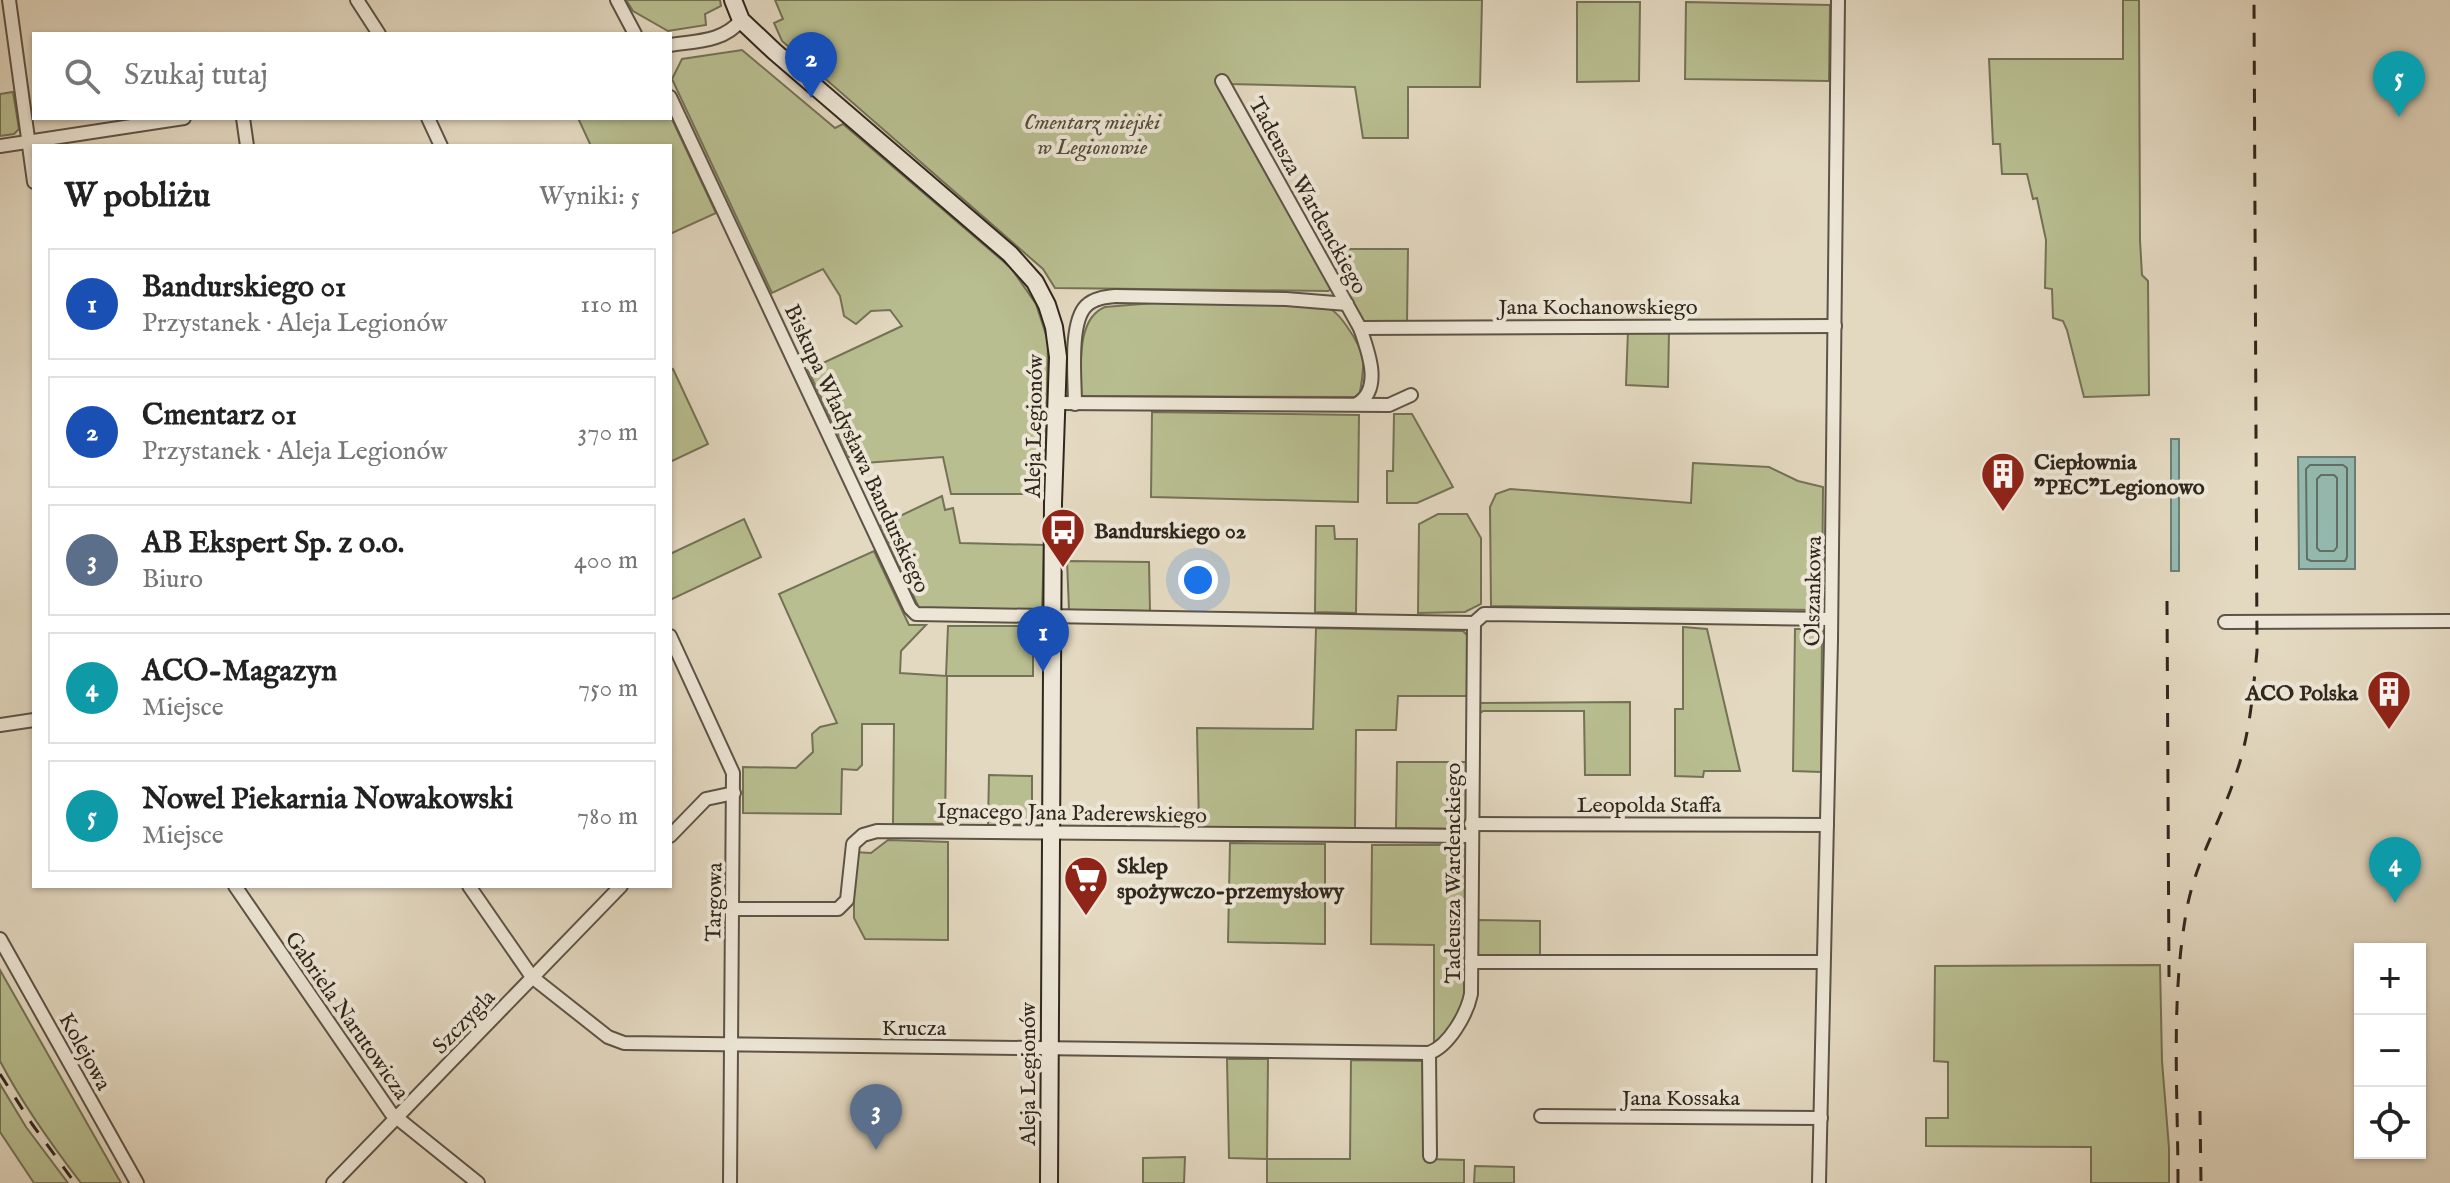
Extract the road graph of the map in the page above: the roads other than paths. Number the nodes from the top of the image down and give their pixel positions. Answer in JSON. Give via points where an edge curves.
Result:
{"nodes":[{"id":1,"x":9,"y":0,"type":"edge"},
{"id":2,"x":357,"y":0,"type":"edge"},
{"id":3,"x":617,"y":0,"type":"edge"},
{"id":4,"x":733,"y":0,"type":"edge"},
{"id":5,"x":1838,"y":0,"type":"edge"},
{"id":6,"x":741,"y":20,"type":"junction"},
{"id":7,"x":378,"y":32,"type":"edge"},
{"id":8,"x":634,"y":32,"type":"edge"},
{"id":9,"x":672,"y":45,"type":"edge"},
{"id":10,"x":1222,"y":81,"type":"dead end"},
{"id":11,"x":672,"y":101,"type":"edge"},
{"id":12,"x":171,"y":120,"type":"edge"},
{"id":13,"x":243,"y":120,"type":"edge"},
{"id":14,"x":429,"y":120,"type":"edge"},
{"id":15,"x":28,"y":142,"type":"junction"},
{"id":16,"x":247,"y":144,"type":"edge"},
{"id":17,"x":440,"y":144,"type":"edge"},
{"id":18,"x":0,"y":146,"type":"edge"},
{"id":19,"x":32,"y":169,"type":"edge"},
{"id":20,"x":1347,"y":304,"type":"junction"},
{"id":21,"x":1835,"y":326,"type":"junction"},
{"id":22,"x":1360,"y":328,"type":"junction"},
{"id":23,"x":1411,"y":395,"type":"dead end"},
{"id":24,"x":1056,"y":403,"type":"junction"},
{"id":25,"x":1075,"y":404,"type":"junction"},
{"id":26,"x":1357,"y":404,"type":"junction"},
{"id":27,"x":1053,"y":618,"type":"junction"},
{"id":28,"x":1831,"y":619,"type":"junction"},
{"id":29,"x":2450,"y":621,"type":"edge"},
{"id":30,"x":2225,"y":622,"type":"dead end"},
{"id":31,"x":1474,"y":623,"type":"junction"},
{"id":32,"x":672,"y":640,"type":"edge"},
{"id":33,"x":32,"y":720,"type":"edge"},
{"id":34,"x":0,"y":725,"type":"edge"},
{"id":35,"x":734,"y":793,"type":"junction"},
{"id":36,"x":1827,"y":825,"type":"junction"},
{"id":37,"x":1471,"y":830,"type":"junction"},
{"id":38,"x":1050,"y":832,"type":"junction"},
{"id":39,"x":672,"y":834,"type":"edge"},
{"id":40,"x":236,"y":888,"type":"edge"},
{"id":41,"x":470,"y":888,"type":"edge"},
{"id":42,"x":619,"y":888,"type":"edge"},
{"id":43,"x":733,"y":909,"type":"junction"},
{"id":44,"x":0,"y":939,"type":"edge"},
{"id":45,"x":1471,"y":962,"type":"junction"},
{"id":46,"x":1823,"y":962,"type":"junction"},
{"id":47,"x":532,"y":977,"type":"junction"},
{"id":48,"x":732,"y":1045,"type":"junction"},
{"id":49,"x":1050,"y":1047,"type":"junction"},
{"id":50,"x":1429,"y":1053,"type":"junction"},
{"id":51,"x":1541,"y":1116,"type":"dead end"},
{"id":52,"x":1821,"y":1118,"type":"junction"},
{"id":53,"x":396,"y":1119,"type":"junction"},
{"id":54,"x":1430,"y":1156,"type":"dead end"},
{"id":55,"x":137,"y":1183,"type":"edge"},
{"id":56,"x":333,"y":1183,"type":"edge"},
{"id":57,"x":478,"y":1183,"type":"edge"},
{"id":58,"x":730,"y":1183,"type":"edge"},
{"id":59,"x":1049,"y":1183,"type":"edge"},
{"id":60,"x":1819,"y":1183,"type":"edge"}],
"edges":[{"from":1,"to":15,"type":"street"},
{"from":2,"to":7,"type":"street"},
{"from":3,"to":8,"type":"street"},
{"from":4,"to":6,"type":"street","name":"Aleja Legionów"},
{"from":5,"to":21,"type":"street","name":"Olszankowa"},
{"from":6,"to":9,"type":"street","via":[[715,38]]},
{"from":6,"to":24,"type":"street","name":"Aleja Legionów","via":[[1028,274],[1054,327]]},
{"from":10,"to":20,"type":"street","name":"Tadeusza Wardenckiego"},
{"from":11,"to":27,"type":"street","name":"Biskupa Władysława Bandurskiego","via":[[910,608],[925,616]]},
{"from":12,"to":15,"type":"street"},
{"from":13,"to":16,"type":"street"},
{"from":14,"to":17,"type":"street"},
{"from":15,"to":18,"type":"street"},
{"from":15,"to":19,"type":"street"},
{"from":20,"to":22,"type":"street","name":"Tadeusza Wardenckiego"},
{"from":20,"to":25,"type":"street","via":[[1102,298],[1087,305],[1077,324]]},
{"from":21,"to":22,"type":"street","name":"Jana Kochanowskiego"},
{"from":21,"to":28,"type":"street","name":"Olszankowa"},
{"from":22,"to":26,"type":"street","name":"Tadeusza Wardenckiego","via":[[1371,380],[1368,395]]},
{"from":23,"to":26,"type":"street","via":[[1389,405]]},
{"from":24,"to":25,"type":"street"},
{"from":24,"to":27,"type":"street","name":"Aleja Legionów"},
{"from":25,"to":26,"type":"street"},
{"from":27,"to":31,"type":"street","name":"Biskupa Władysława Bandurskiego"},
{"from":27,"to":38,"type":"street","name":"Aleja Legionów"},
{"from":28,"to":31,"type":"street","name":"Biskupa Władysława Bandurskiego","via":[[1484,614]]},
{"from":28,"to":36,"type":"street","name":"Olszankowa"},
{"from":29,"to":30,"type":"street"},
{"from":31,"to":37,"type":"street","name":"Tadeusza Wardenckiego"},
{"from":32,"to":35,"type":"street","name":"Targowa","via":[[731,765]]},
{"from":33,"to":34,"type":"street"},
{"from":35,"to":39,"type":"street","via":[[706,799]]},
{"from":35,"to":43,"type":"street","name":"Targowa"},
{"from":36,"to":37,"type":"street","name":"Leopolda Staffa"},
{"from":36,"to":46,"type":"street","name":"Olszankowa"},
{"from":37,"to":38,"type":"street","name":"Ignacego Jana Paderewskiego"},
{"from":37,"to":45,"type":"street","name":"Tadeusza Wardenckiego"},
{"from":38,"to":43,"type":"street","name":"Ignacego Jana Paderewskiego","via":[[870,832],[850,851],[843,907]]},
{"from":38,"to":49,"type":"street","name":"Aleja Legionów"},
{"from":40,"to":53,"type":"street","name":"Gabriela Narutowicza"},
{"from":41,"to":47,"type":"street","name":"Krucza"},
{"from":42,"to":47,"type":"street","name":"Szczygla"},
{"from":43,"to":48,"type":"street","name":"Targowa"},
{"from":44,"to":55,"type":"street","name":"Kolejowa"},
{"from":45,"to":46,"type":"street"},
{"from":45,"to":50,"type":"street","name":"Tadeusza Wardenckiego","via":[[1469,1004],[1440,1048]]},
{"from":46,"to":52,"type":"street","name":"Olszankowa"},
{"from":47,"to":48,"type":"street","name":"Krucza","via":[[615,1041]]},
{"from":47,"to":53,"type":"street","name":"Szczygla"},
{"from":48,"to":49,"type":"street","name":"Krucza"},
{"from":48,"to":58,"type":"street","name":"Targowa"},
{"from":49,"to":50,"type":"street","name":"Krucza"},
{"from":49,"to":59,"type":"street","name":"Aleja Legionów"},
{"from":50,"to":54,"type":"street"},
{"from":51,"to":52,"type":"street","name":"Jana Kossaka"},
{"from":52,"to":60,"type":"street","name":"Olszankowa"},
{"from":53,"to":56,"type":"street","name":"Szczygla"},
{"from":53,"to":57,"type":"street","name":"Gabriela Narutowicza"}]}
